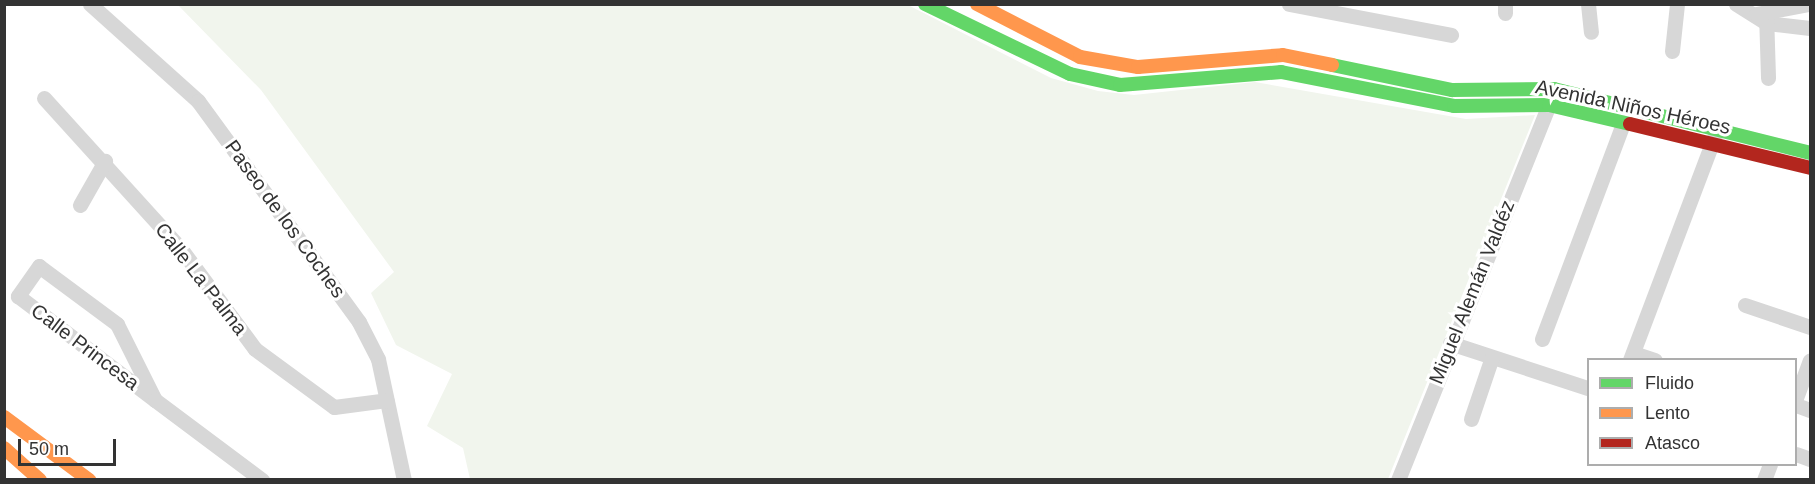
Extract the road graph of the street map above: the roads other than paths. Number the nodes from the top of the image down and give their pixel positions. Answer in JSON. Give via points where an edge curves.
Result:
{"nodes":[{"id":1,"x":90,"y":4,"type":"edge"},
{"id":2,"x":977,"y":4,"type":"edge"},
{"id":3,"x":1290,"y":4,"type":"edge"},
{"id":4,"x":1588,"y":4,"type":"edge"},
{"id":5,"x":1677,"y":4,"type":"edge"},
{"id":6,"x":1809,"y":4,"type":"edge"},
{"id":7,"x":934,"y":6,"type":"edge"},
{"id":8,"x":1751,"y":11,"type":"edge"},
{"id":9,"x":1810,"y":28,"type":"edge"},
{"id":10,"x":1591,"y":32,"type":"dead end"},
{"id":11,"x":1451,"y":35,"type":"dead end"},
{"id":12,"x":1672,"y":51,"type":"dead end"},
{"id":13,"x":1768,"y":78,"type":"dead end"},
{"id":14,"x":44,"y":98,"type":"dead end"},
{"id":15,"x":1549,"y":105,"type":"junction"},
{"id":16,"x":1623,"y":123,"type":"junction"},
{"id":17,"x":1714,"y":136,"type":"junction"},
{"id":18,"x":1810,"y":153,"type":"edge"},
{"id":19,"x":105,"y":161,"type":"junction"},
{"id":20,"x":1810,"y":168,"type":"edge"},
{"id":21,"x":80,"y":205,"type":"dead end"},
{"id":22,"x":1745,"y":305,"type":"dead end"},
{"id":23,"x":1810,"y":327,"type":"edge"},
{"id":24,"x":1542,"y":339,"type":"dead end"},
{"id":25,"x":1450,"y":343,"type":"junction"},
{"id":26,"x":1631,"y":356,"type":"edge"},
{"id":27,"x":1492,"y":357,"type":"junction"},
{"id":28,"x":1810,"y":360,"type":"edge"},
{"id":29,"x":1587,"y":388,"type":"edge"},
{"id":30,"x":1797,"y":395,"type":"edge"},
{"id":31,"x":155,"y":400,"type":"junction"},
{"id":32,"x":387,"y":400,"type":"junction"},
{"id":33,"x":4,"y":417,"type":"edge"},
{"id":34,"x":1471,"y":419,"type":"dead end"},
{"id":35,"x":4,"y":448,"type":"edge"},
{"id":36,"x":1770,"y":466,"type":"edge"},
{"id":37,"x":86,"y":477,"type":"edge"},
{"id":38,"x":40,"y":480,"type":"edge"},
{"id":39,"x":66,"y":480,"type":"edge"},
{"id":40,"x":262,"y":480,"type":"edge"},
{"id":41,"x":404,"y":480,"type":"edge"},
{"id":42,"x":1398,"y":480,"type":"edge"},
{"id":43,"x":1764,"y":480,"type":"edge"}],
"edges":[{"from":1,"to":32,"type":"street","name":"Paseo de los Coches","via":[[211,117],[365,331]]},
{"from":2,"to":17,"type":"main road","name":"Avenida Niños Héroes","via":[[1080,57],[1138,67],[1283,55],[1452,90],[1554,89]]},
{"from":3,"to":11,"type":"street"},
{"from":4,"to":10,"type":"street"},
{"from":5,"to":12,"type":"street"},
{"from":6,"to":8,"type":"street"},
{"from":7,"to":15,"type":"main road","name":"Avenida Niños Héroes","via":[[1070,74],[1120,85],[1167,85],[1281,72],[1454,106]]},
{"from":8,"to":9,"type":"street"},
{"from":8,"to":13,"type":"street"},
{"from":14,"to":19,"type":"street","name":"Calle La Palma"},
{"from":15,"to":16,"type":"main road","name":"Avenida Niños Héroes"},
{"from":15,"to":25,"type":"street","name":"Miguel Alemán Valdéz"},
{"from":16,"to":17,"type":"main road","name":"Avenida Niños Héroes"},
{"from":16,"to":24,"type":"street"},
{"from":17,"to":18,"type":"main road","name":"Avenida Niños Héroes"},
{"from":17,"to":20,"type":"main road","name":"Avenida Niños Héroes"},
{"from":17,"to":26,"type":"street"},
{"from":19,"to":21,"type":"street"},
{"from":19,"to":32,"type":"street","name":"Calle La Palma","via":[[255,349],[334,407]]},
{"from":22,"to":23,"type":"street"},
{"from":25,"to":27,"type":"street"},
{"from":25,"to":42,"type":"street","name":"Miguel Alemán Valdéz"},
{"from":27,"to":29,"type":"street"},
{"from":27,"to":34,"type":"street"},
{"from":28,"to":30,"type":"street"},
{"from":31,"to":31,"type":"street","name":"Calle Princesa","via":[[18,296],[39,266],[117,324]]},
{"from":31,"to":40,"type":"street","name":"Calle Princesa"},
{"from":32,"to":41,"type":"street","name":"Paseo de los Coches"},
{"from":33,"to":37,"type":"main road"},
{"from":35,"to":38,"type":"main road"},
{"from":36,"to":43,"type":"street"},
{"from":37,"to":39,"type":"main road"}]}
